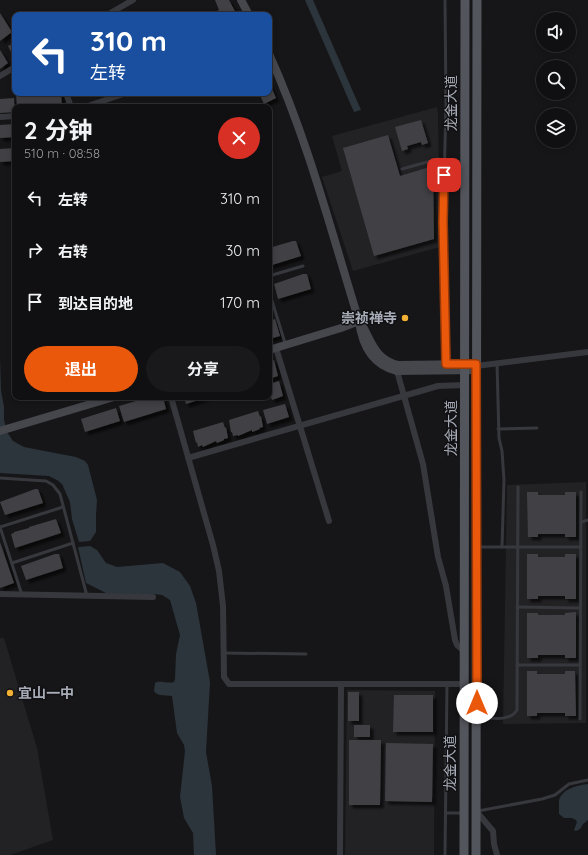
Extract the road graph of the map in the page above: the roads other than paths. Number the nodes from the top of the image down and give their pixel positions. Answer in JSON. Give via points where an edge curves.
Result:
{"nodes":[{"id":1,"x":133,"y":0,"type":"edge"},
{"id":2,"x":241,"y":0,"type":"edge"},
{"id":3,"x":446,"y":0,"type":"edge"},
{"id":4,"x":465,"y":0,"type":"edge"},
{"id":5,"x":477,"y":0,"type":"edge"},
{"id":6,"x":112,"y":12,"type":"edge"},
{"id":7,"x":247,"y":12,"type":"edge"},
{"id":8,"x":272,"y":61,"type":"edge"},
{"id":9,"x":12,"y":70,"type":"edge"},
{"id":10,"x":0,"y":76,"type":"edge"},
{"id":11,"x":117,"y":96,"type":"edge"},
{"id":12,"x":94,"y":104,"type":"edge"},
{"id":13,"x":12,"y":116,"type":"edge"},
{"id":14,"x":0,"y":117,"type":"edge"},
{"id":15,"x":444,"y":160,"type":"junction"},
{"id":16,"x":402,"y":169,"type":"dead end"},
{"id":17,"x":303,"y":266,"type":"dead end"},
{"id":18,"x":272,"y":275,"type":"edge"},
{"id":19,"x":272,"y":301,"type":"edge"},
{"id":20,"x":274,"y":308,"type":"joint"},
{"id":21,"x":359,"y":321,"type":"junction"},
{"id":22,"x":286,"y":345,"type":"junction"},
{"id":23,"x":272,"y":349,"type":"edge"},
{"id":24,"x":588,"y":352,"type":"edge"},
{"id":25,"x":446,"y":364,"type":"junction"},
{"id":26,"x":497,"y":364,"type":"junction"},
{"id":27,"x":464,"y":367,"type":"junction"},
{"id":28,"x":476,"y":367,"type":"junction"},
{"id":29,"x":397,"y":371,"type":"junction"},
{"id":30,"x":464,"y":385,"type":"junction"},
{"id":31,"x":404,"y":396,"type":"junction"},
{"id":32,"x":104,"y":400,"type":"edge"},
{"id":33,"x":172,"y":400,"type":"edge"},
{"id":34,"x":299,"y":426,"type":"junction"},
{"id":35,"x":537,"y":428,"type":"dead end"},
{"id":36,"x":498,"y":429,"type":"junction"},
{"id":37,"x":0,"y":431,"type":"edge"},
{"id":38,"x":188,"y":458,"type":"junction"},
{"id":39,"x":0,"y":478,"type":"edge"},
{"id":40,"x":518,"y":487,"type":"dead end"},
{"id":41,"x":581,"y":492,"type":"dead end"},
{"id":42,"x":63,"y":507,"type":"junction"},
{"id":43,"x":588,"y":520,"type":"edge"},
{"id":44,"x":329,"y":521,"type":"dead end"},
{"id":45,"x":581,"y":522,"type":"junction"},
{"id":46,"x":0,"y":527,"type":"edge"},
{"id":47,"x":73,"y":543,"type":"junction"},
{"id":48,"x":477,"y":547,"type":"junction"},
{"id":49,"x":502,"y":547,"type":"junction"},
{"id":50,"x":518,"y":547,"type":"junction"},
{"id":51,"x":581,"y":547,"type":"junction"},
{"id":52,"x":12,"y":563,"type":"junction"},
{"id":53,"x":0,"y":594,"type":"edge"},
{"id":54,"x":22,"y":595,"type":"junction"},
{"id":55,"x":87,"y":596,"type":"junction"},
{"id":56,"x":153,"y":597,"type":"dead end"},
{"id":57,"x":517,"y":607,"type":"junction"},
{"id":58,"x":580,"y":608,"type":"junction"},
{"id":59,"x":465,"y":652,"type":"junction"},
{"id":60,"x":223,"y":653,"type":"junction"},
{"id":61,"x":306,"y":654,"type":"dead end"},
{"id":62,"x":517,"y":665,"type":"junction"},
{"id":63,"x":580,"y":665,"type":"junction"},
{"id":64,"x":341,"y":684,"type":"junction"},
{"id":65,"x":446,"y":684,"type":"junction"},
{"id":66,"x":465,"y":684,"type":"junction"},
{"id":67,"x":477,"y":718,"type":"junction"},
{"id":68,"x":580,"y":719,"type":"dead end"},
{"id":69,"x":588,"y":780,"type":"edge"},
{"id":70,"x":476,"y":811,"type":"junction"},
{"id":71,"x":446,"y":813,"type":"junction"},
{"id":72,"x":464,"y":813,"type":"junction"},
{"id":73,"x":340,"y":855,"type":"edge"},
{"id":74,"x":445,"y":855,"type":"edge"},
{"id":75,"x":464,"y":855,"type":"edge"},
{"id":76,"x":476,"y":855,"type":"edge"},
{"id":77,"x":497,"y":855,"type":"edge"}],
"edges":[{"from":1,"to":6,"type":"street"},
{"from":2,"to":7,"type":"street"},
{"from":3,"to":15,"type":"lane"},
{"from":4,"to":27,"type":"main road","name":"龙金大道"},
{"from":5,"to":28,"type":"main road","name":"龙金大道"},
{"from":8,"to":21,"type":"street","via":[[304,141]]},
{"from":9,"to":10,"type":"street"},
{"from":11,"to":12,"type":"street"},
{"from":13,"to":14,"type":"street"},
{"from":15,"to":16,"type":"lane","via":[[438,159]]},
{"from":15,"to":25,"type":"lane"},
{"from":17,"to":18,"type":"lane"},
{"from":19,"to":20,"type":"lane"},
{"from":20,"to":22,"type":"lane"},
{"from":21,"to":22,"type":"street"},
{"from":21,"to":25,"type":"street","via":[[376,352],[387,361],[398,364]]},
{"from":21,"to":29,"type":"street","via":[[361,335],[372,356],[384,366]]},
{"from":22,"to":23,"type":"street"},
{"from":23,"to":34,"type":"street"},
{"from":24,"to":26,"type":"street"},
{"from":25,"to":27,"type":"street"},
{"from":26,"to":28,"type":"street"},
{"from":26,"to":36,"type":"lane"},
{"from":27,"to":28,"type":"street"},
{"from":27,"to":29,"type":"street"},
{"from":27,"to":30,"type":"main road","name":"龙金大道"},
{"from":28,"to":48,"type":"main road","name":"龙金大道"},
{"from":29,"to":31,"type":"street"},
{"from":30,"to":31,"type":"street","via":[[438,386]]},
{"from":30,"to":59,"type":"main road","name":"龙金大道"},
{"from":31,"to":34,"type":"street"},
{"from":31,"to":59,"type":"street","via":[[423,464],[455,640]]},
{"from":32,"to":37,"type":"street"},
{"from":33,"to":38,"type":"street"},
{"from":34,"to":38,"type":"street"},
{"from":34,"to":44,"type":"street"},
{"from":35,"to":36,"type":"lane"},
{"from":36,"to":49,"type":"lane","via":[[504,480]]},
{"from":38,"to":60,"type":"street","via":[[219,571]]},
{"from":39,"to":42,"type":"lane","via":[[46,481],[58,491]]},
{"from":40,"to":50,"type":"lane"},
{"from":41,"to":45,"type":"lane"},
{"from":42,"to":46,"type":"lane"},
{"from":42,"to":47,"type":"lane"},
{"from":43,"to":45,"type":"lane"},
{"from":45,"to":51,"type":"lane"},
{"from":46,"to":52,"type":"lane"},
{"from":47,"to":52,"type":"lane"},
{"from":47,"to":55,"type":"lane"},
{"from":48,"to":49,"type":"lane"},
{"from":48,"to":67,"type":"main road","name":"龙金大道"},
{"from":49,"to":50,"type":"lane"},
{"from":50,"to":51,"type":"lane"},
{"from":50,"to":57,"type":"lane"},
{"from":51,"to":58,"type":"lane"},
{"from":52,"to":54,"type":"lane"},
{"from":53,"to":54,"type":"street"},
{"from":54,"to":55,"type":"street"},
{"from":55,"to":56,"type":"street"},
{"from":57,"to":58,"type":"lane"},
{"from":57,"to":62,"type":"lane"},
{"from":58,"to":63,"type":"lane"},
{"from":59,"to":66,"type":"main road","name":"龙金大道"},
{"from":60,"to":61,"type":"lane"},
{"from":60,"to":64,"type":"street","via":[[224,677],[229,684]]},
{"from":62,"to":63,"type":"lane"},
{"from":62,"to":67,"type":"lane","via":[[517,710],[514,715],[508,718]]},
{"from":63,"to":68,"type":"lane"},
{"from":64,"to":65,"type":"street"},
{"from":64,"to":73,"type":"street"},
{"from":65,"to":66,"type":"street"},
{"from":65,"to":71,"type":"lane"},
{"from":66,"to":72,"type":"main road","name":"龙金大道"},
{"from":67,"to":70,"type":"main road","name":"龙金大道"},
{"from":69,"to":70,"type":"lane","via":[[569,784],[555,795],[542,799]]},
{"from":70,"to":76,"type":"main road","name":"龙金大道"},
{"from":70,"to":77,"type":"street","via":[[493,831]]},
{"from":71,"to":72,"type":"lane"},
{"from":71,"to":74,"type":"lane"},
{"from":72,"to":75,"type":"main road","name":"龙金大道"}]}
